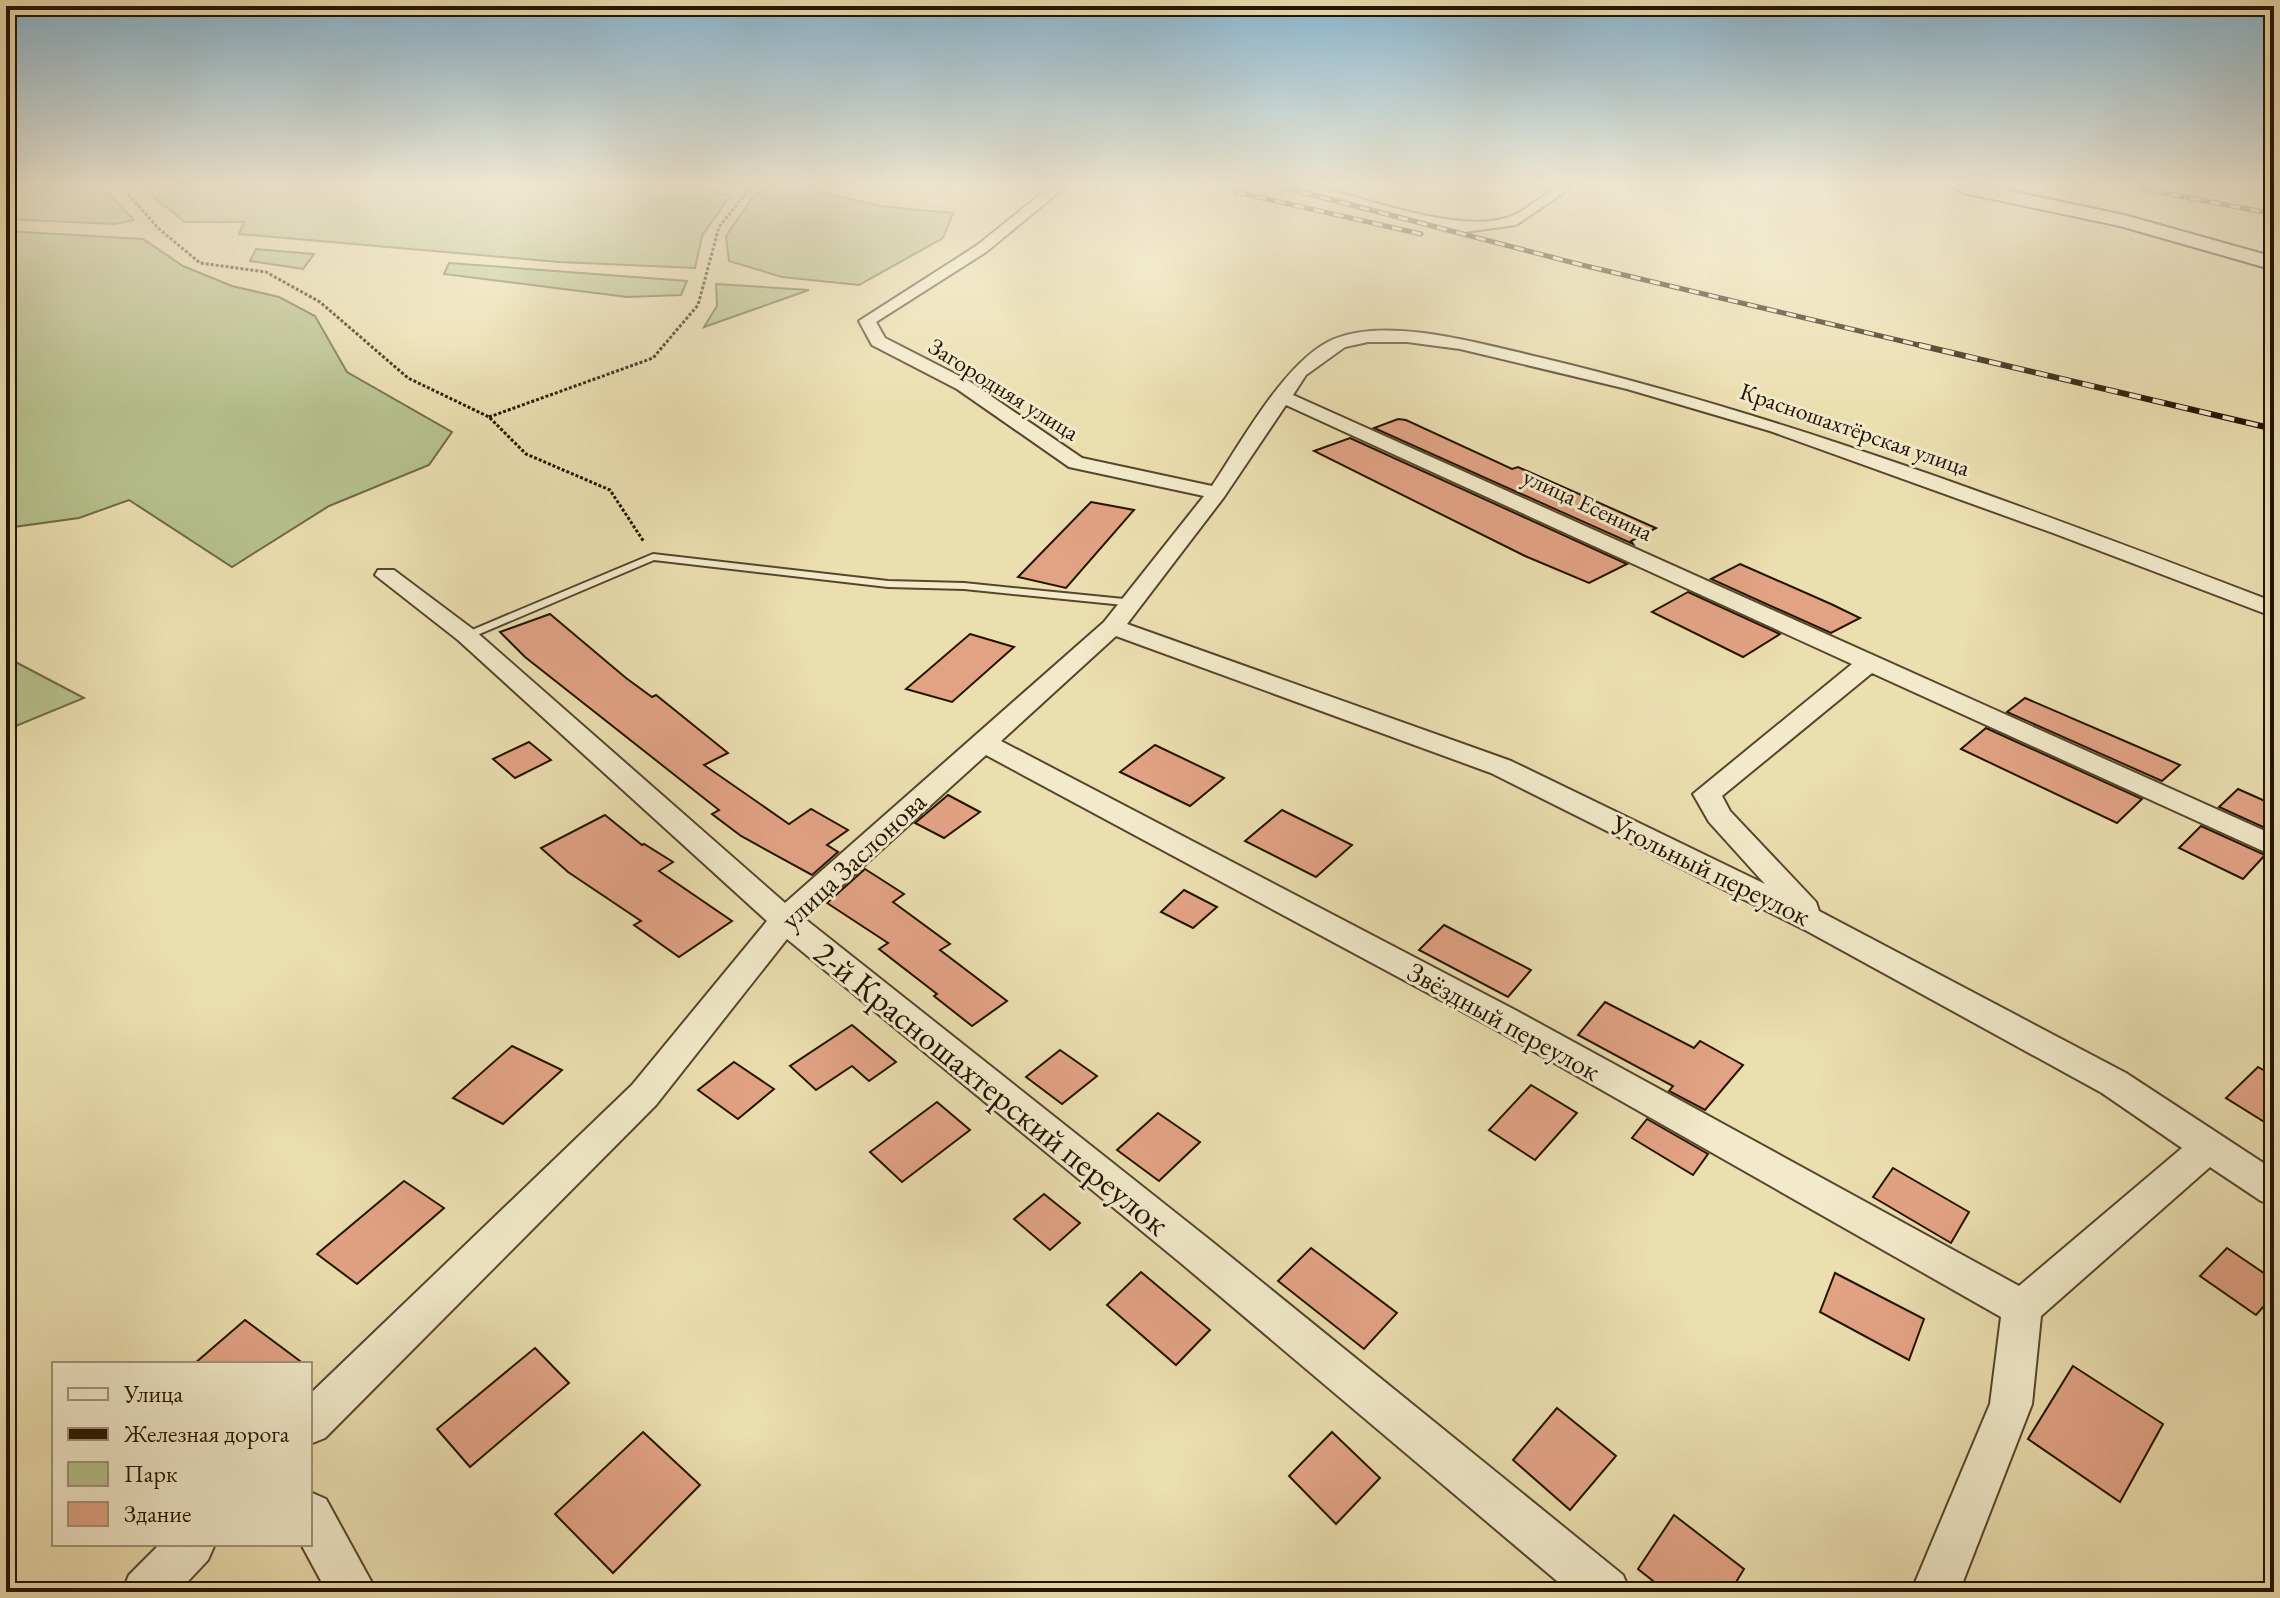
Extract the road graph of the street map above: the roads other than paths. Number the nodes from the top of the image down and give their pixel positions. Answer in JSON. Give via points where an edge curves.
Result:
{"nodes":[{"id":1,"x":961,"y":262,"type":"edge"},
{"id":2,"x":1407,"y":337,"type":"joint"},
{"id":3,"x":1285,"y":398,"type":"junction"},
{"id":4,"x":1217,"y":493,"type":"junction"},
{"id":5,"x":386,"y":575,"type":"dead end"},
{"id":6,"x":1134,"y":603,"type":"junction"},
{"id":7,"x":2274,"y":610,"type":"edge"},
{"id":8,"x":1112,"y":627,"type":"junction"},
{"id":9,"x":466,"y":635,"type":"junction"},
{"id":10,"x":1867,"y":664,"type":"junction"},
{"id":11,"x":982,"y":742,"type":"junction"},
{"id":12,"x":2274,"y":846,"type":"edge"},
{"id":13,"x":785,"y":920,"type":"junction"},
{"id":14,"x":1818,"y":923,"type":"junction"},
{"id":15,"x":2207,"y":1148,"type":"junction"},
{"id":16,"x":2274,"y":1190,"type":"edge"},
{"id":17,"x":2022,"y":1308,"type":"junction"},
{"id":18,"x":312,"y":1421,"type":"edge"},
{"id":19,"x":312,"y":1519,"type":"edge"},
{"id":20,"x":190,"y":1546,"type":"edge"},
{"id":21,"x":146,"y":1592,"type":"edge"},
{"id":22,"x":353,"y":1592,"type":"edge"},
{"id":23,"x":1606,"y":1592,"type":"edge"},
{"id":24,"x":1935,"y":1592,"type":"edge"}],
"edges":[{"from":1,"to":4,"type":"street","name":"Загородняя улица","via":[[867,321],[878,341],[963,385],[1076,463]]},
{"from":2,"to":3,"type":"street","name":"улица Заслонова","via":[[1339,343],[1300,371]]},
{"from":2,"to":7,"type":"street","name":"Красношахтёрская улица","via":[[1460,344],[1632,385],[1777,427]]},
{"from":3,"to":4,"type":"street","name":"улица Заслонова"},
{"from":3,"to":10,"type":"street","name":"улица Есенина","via":[[1551,515]]},
{"from":4,"to":6,"type":"street","name":"улица Заслонова"},
{"from":5,"to":9,"type":"street","name":"2-й Красношахтерский переулок"},
{"from":6,"to":8,"type":"street","name":"улица Заслонова"},
{"from":6,"to":9,"type":"lane","via":[[888,584],[653,557]]},
{"from":8,"to":11,"type":"street","name":"улица Заслонова"},
{"from":8,"to":14,"type":"street","name":"Угольный переулок","via":[[1501,767]]},
{"from":9,"to":13,"type":"street","name":"2-й Красношахтерский переулок"},
{"from":10,"to":12,"type":"street"},
{"from":10,"to":14,"type":"street","via":[[1707,794],[1719,816]]},
{"from":11,"to":13,"type":"street","name":"улица Заслонова"},
{"from":11,"to":17,"type":"street","name":"Звёздный переулок","via":[[1244,877],[1734,1143]]},
{"from":13,"to":18,"type":"street","name":"улица Заслонова","via":[[644,1095]]},
{"from":13,"to":23,"type":"street","name":"2-й Красношахтерский переулок"},
{"from":14,"to":15,"type":"street","name":"Угольный переулок","via":[[2114,1083]]},
{"from":15,"to":16,"type":"street","name":"Угольный переулок"},
{"from":15,"to":17,"type":"street"},
{"from":17,"to":24,"type":"street","via":[[2011,1404]]},
{"from":19,"to":22,"type":"street"},
{"from":20,"to":21,"type":"street"}]}
